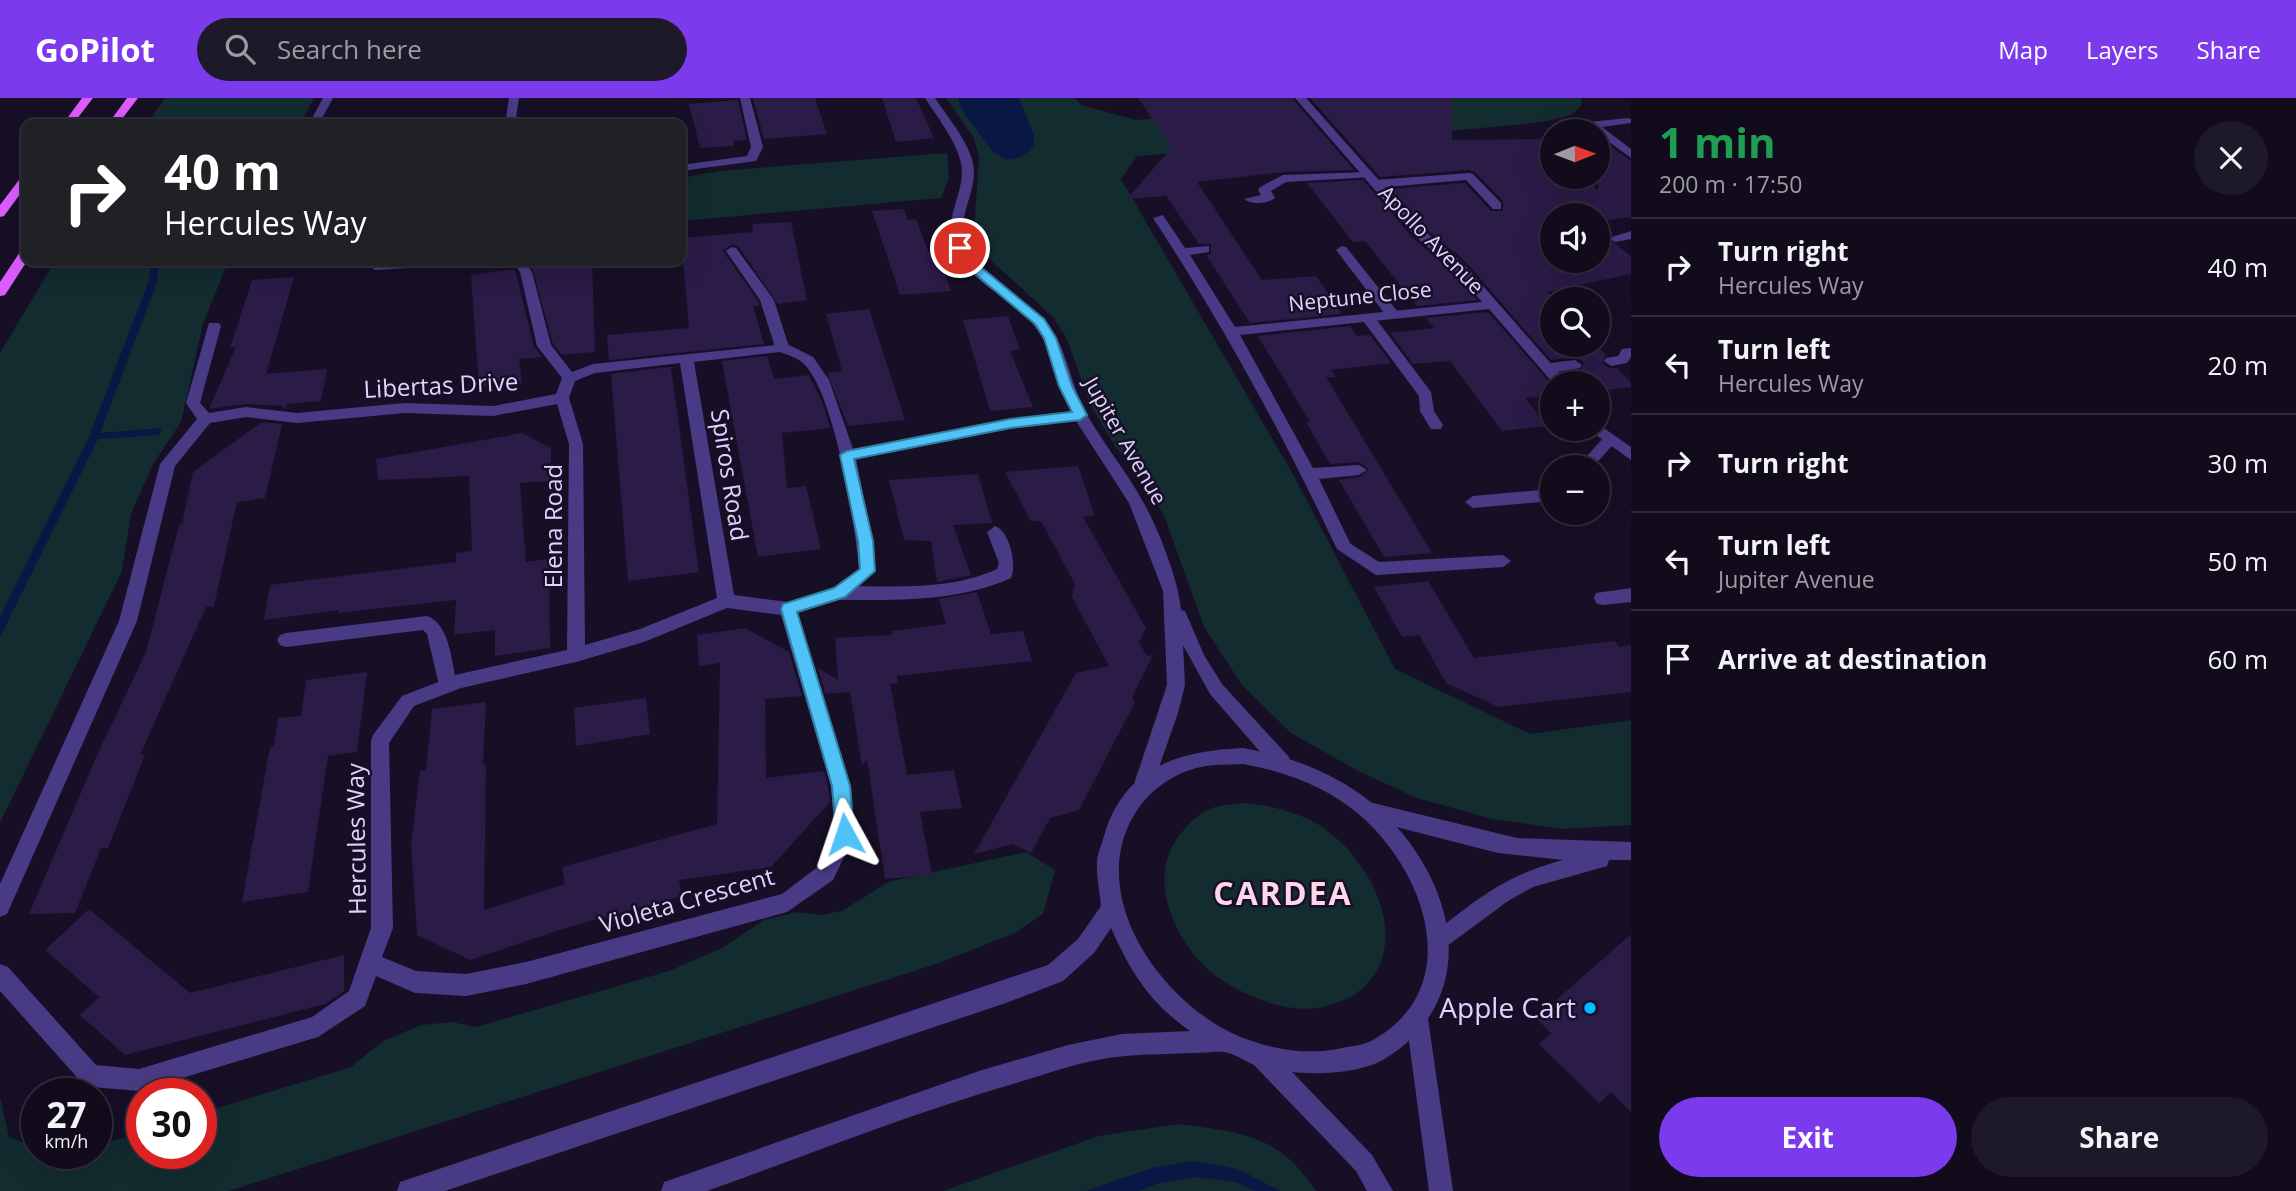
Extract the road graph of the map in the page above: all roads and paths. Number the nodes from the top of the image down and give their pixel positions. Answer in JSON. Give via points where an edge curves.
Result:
{"nodes":[{"id":1,"x":88,"y":98,"type":"edge"},
{"id":2,"x":132,"y":98,"type":"edge"},
{"id":3,"x":328,"y":98,"type":"edge"},
{"id":4,"x":514,"y":98,"type":"edge"},
{"id":5,"x":745,"y":98,"type":"edge"},
{"id":6,"x":930,"y":98,"type":"edge"},
{"id":7,"x":1300,"y":98,"type":"edge"},
{"id":8,"x":72,"y":119,"type":"edge"},
{"id":9,"x":117,"y":119,"type":"edge"},
{"id":10,"x":317,"y":119,"type":"edge"},
{"id":11,"x":511,"y":119,"type":"edge"},
{"id":12,"x":1627,"y":121,"type":"dead end"},
{"id":13,"x":1610,"y":123,"type":"edge"},
{"id":14,"x":1610,"y":138,"type":"edge"},
{"id":15,"x":1631,"y":155,"type":"edge"},
{"id":16,"x":686,"y":167,"type":"edge"},
{"id":17,"x":1372,"y":179,"type":"junction"},
{"id":18,"x":21,"y":185,"type":"edge"},
{"id":19,"x":1250,"y":200,"type":"dead end"},
{"id":20,"x":1497,"y":206,"type":"dead end"},
{"id":21,"x":0,"y":213,"type":"edge"},
{"id":22,"x":1159,"y":219,"type":"dead end"},
{"id":23,"x":1631,"y":234,"type":"edge"},
{"id":24,"x":1615,"y":238,"type":"dead end"},
{"id":25,"x":1205,"y":250,"type":"dead end"},
{"id":26,"x":1342,"y":250,"type":"dead end"},
{"id":27,"x":732,"y":251,"type":"dead end"},
{"id":28,"x":1182,"y":252,"type":"junction"},
{"id":29,"x":21,"y":260,"type":"edge"},
{"id":30,"x":522,"y":266,"type":"edge"},
{"id":31,"x":0,"y":292,"type":"edge"},
{"id":32,"x":1493,"y":304,"type":"junction"},
{"id":33,"x":1393,"y":315,"type":"junction"},
{"id":34,"x":1368,"y":318,"type":"junction"},
{"id":35,"x":214,"y":326,"type":"dead end"},
{"id":36,"x":1231,"y":332,"type":"junction"},
{"id":37,"x":782,"y":348,"type":"junction"},
{"id":38,"x":1631,"y":352,"type":"edge"},
{"id":39,"x":686,"y":357,"type":"junction"},
{"id":40,"x":1611,"y":361,"type":"dead end"},
{"id":41,"x":1575,"y":365,"type":"dead end"},
{"id":42,"x":1550,"y":368,"type":"junction"},
{"id":43,"x":1552,"y":371,"type":"edge"},
{"id":44,"x":569,"y":378,"type":"junction"},
{"id":45,"x":562,"y":398,"type":"junction"},
{"id":46,"x":1080,"y":415,"type":"junction"},
{"id":47,"x":205,"y":419,"type":"junction"},
{"id":48,"x":1436,"y":425,"type":"dead end"},
{"id":49,"x":1608,"y":441,"type":"edge"},
{"id":50,"x":1610,"y":441,"type":"edge"},
{"id":51,"x":847,"y":455,"type":"junction"},
{"id":52,"x":1595,"y":455,"type":"edge"},
{"id":53,"x":1631,"y":455,"type":"edge"},
{"id":54,"x":1359,"y":470,"type":"dead end"},
{"id":55,"x":1310,"y":474,"type":"junction"},
{"id":56,"x":1540,"y":496,"type":"edge"},
{"id":57,"x":1473,"y":502,"type":"dead end"},
{"id":58,"x":995,"y":532,"type":"dead end"},
{"id":59,"x":1503,"y":561,"type":"dead end"},
{"id":60,"x":839,"y":593,"type":"junction"},
{"id":61,"x":1631,"y":595,"type":"edge"},
{"id":62,"x":1602,"y":598,"type":"dead end"},
{"id":63,"x":726,"y":601,"type":"junction"},
{"id":64,"x":1174,"y":603,"type":"junction"},
{"id":65,"x":788,"y":609,"type":"junction"},
{"id":66,"x":286,"y":640,"type":"dead end"},
{"id":67,"x":576,"y":655,"type":"junction"},
{"id":68,"x":449,"y":685,"type":"junction"},
{"id":69,"x":1282,"y":763,"type":"junction"},
{"id":70,"x":1143,"y":786,"type":"junction"},
{"id":71,"x":1369,"y":811,"type":"junction"},
{"id":72,"x":1631,"y":852,"type":"edge"},
{"id":73,"x":0,"y":907,"type":"edge"},
{"id":74,"x":1112,"y":908,"type":"junction"},
{"id":75,"x":1439,"y":942,"type":"junction"},
{"id":76,"x":370,"y":962,"type":"junction"},
{"id":77,"x":0,"y":975,"type":"edge"},
{"id":78,"x":1418,"y":1019,"type":"junction"},
{"id":79,"x":1224,"y":1041,"type":"junction"},
{"id":80,"x":1261,"y":1056,"type":"junction"},
{"id":81,"x":408,"y":1191,"type":"edge"},
{"id":82,"x":673,"y":1191,"type":"edge"},
{"id":83,"x":1381,"y":1191,"type":"edge"},
{"id":84,"x":1441,"y":1191,"type":"edge"}],
"edges":[{"from":1,"to":8,"type":"main road"},
{"from":2,"to":9,"type":"main road"},
{"from":3,"to":10,"type":"street"},
{"from":4,"to":11,"type":"street"},
{"from":5,"to":16,"type":"street","via":[[757,147],[752,159]]},
{"from":6,"to":46,"type":"street","name":"Jupiter Avenue","via":[[967,163],[967,185],[954,232],[960,248],[972,265],[1040,322]]},
{"from":7,"to":17,"type":"street","name":"Apollo Avenue"},
{"from":12,"to":13,"type":"street"},
{"from":14,"to":15,"type":"street"},
{"from":17,"to":19,"type":"street","via":[[1283,179],[1264,190],[1269,198]]},
{"from":17,"to":20,"type":"street","via":[[1469,176]]},
{"from":17,"to":32,"type":"street","name":"Apollo Avenue","via":[[1419,233]]},
{"from":18,"to":21,"type":"main road"},
{"from":22,"to":28,"type":"street"},
{"from":23,"to":24,"type":"street"},
{"from":25,"to":28,"type":"street"},
{"from":26,"to":33,"type":"street"},
{"from":27,"to":37,"type":"street","via":[[766,300]]},
{"from":28,"to":36,"type":"street"},
{"from":29,"to":31,"type":"main road"},
{"from":30,"to":44,"type":"street","via":[[544,346]]},
{"from":32,"to":33,"type":"street","name":"Neptune Close"},
{"from":32,"to":42,"type":"street","name":"Apollo Avenue"},
{"from":33,"to":34,"type":"street","name":"Neptune Close"},
{"from":34,"to":36,"type":"street","name":"Neptune Close"},
{"from":34,"to":48,"type":"street","via":[[1426,395],[1427,411]]},
{"from":35,"to":47,"type":"street","via":[[193,403]]},
{"from":36,"to":55,"type":"street"},
{"from":37,"to":39,"type":"street"},
{"from":37,"to":51,"type":"street","via":[[809,360],[825,384]]},
{"from":38,"to":40,"type":"street","via":[[1622,360]]},
{"from":39,"to":44,"type":"street","via":[[593,369]]},
{"from":39,"to":63,"type":"street","name":"Spiros Road"},
{"from":41,"to":42,"type":"street"},
{"from":42,"to":43,"type":"street","name":"Apollo Avenue"},
{"from":44,"to":45,"type":"street"},
{"from":45,"to":47,"type":"street","name":"Libertas Drive","via":[[493,411],[405,408],[297,418],[246,412]]},
{"from":45,"to":67,"type":"street","name":"Elena Road","via":[[576,444]]},
{"from":46,"to":51,"type":"street"},
{"from":46,"to":64,"type":"street","name":"Jupiter Avenue","via":[[1136,502]]},
{"from":47,"to":73,"type":"street","via":[[168,464],[128,621]]},
{"from":49,"to":52,"type":"street"},
{"from":50,"to":53,"type":"street"},
{"from":51,"to":60,"type":"street","name":"Hercules Way","via":[[866,541],[867,571]]},
{"from":54,"to":55,"type":"street"},
{"from":55,"to":59,"type":"street","via":[[1343,545],[1376,569]]},
{"from":56,"to":57,"type":"street"},
{"from":58,"to":60,"type":"street","via":[[1007,563],[1005,573],[995,580],[894,593]]},
{"from":60,"to":65,"type":"street","name":"Hercules Way"},
{"from":61,"to":62,"type":"street"},
{"from":63,"to":65,"type":"street","name":"Hercules Way"},
{"from":63,"to":67,"type":"street","name":"Hercules Way","via":[[644,635]]},
{"from":64,"to":69,"type":"street","name":"Jupiter Avenue","via":[[1216,689]]},
{"from":64,"to":70,"type":"street","name":"Jupiter Avenue","via":[[1176,685]]},
{"from":65,"to":76,"type":"street","name":"Violeta Crescent","via":[[841,786],[845,834],[827,873],[787,902],[466,985],[415,982]]},
{"from":66,"to":68,"type":"street","via":[[427,623],[435,631]]},
{"from":67,"to":68,"type":"street","name":"Hercules Way"},
{"from":68,"to":76,"type":"street","name":"Hercules Way","via":[[408,701],[380,741],[383,928]]},
{"from":69,"to":70,"type":"street","via":[[1243,756],[1205,758],[1172,768]]},
{"from":69,"to":71,"type":"street","via":[[1327,782]]},
{"from":70,"to":74,"type":"street","via":[[1119,819],[1108,861]]},
{"from":71,"to":72,"type":"street","via":[[1518,847]]},
{"from":71,"to":75,"type":"street","via":[[1410,858],[1434,913]]},
{"from":72,"to":75,"type":"street","via":[[1529,879],[1501,894]]},
{"from":74,"to":79,"type":"street","via":[[1135,958],[1172,1005]]},
{"from":74,"to":81,"type":"street","via":[[1086,946],[1055,973]]},
{"from":75,"to":78,"type":"street","via":[[1435,983]]},
{"from":76,"to":77,"type":"street","name":"Hercules Way","via":[[357,998],[318,1026],[139,1080],[91,1076]]},
{"from":78,"to":80,"type":"street","via":[[1377,1051],[1322,1064]]},
{"from":78,"to":84,"type":"street"},
{"from":79,"to":80,"type":"street"},
{"from":79,"to":82,"type":"street","via":[[1122,1045],[1068,1056],[979,1082]]},
{"from":80,"to":83,"type":"street","via":[[1364,1163]]}]}
